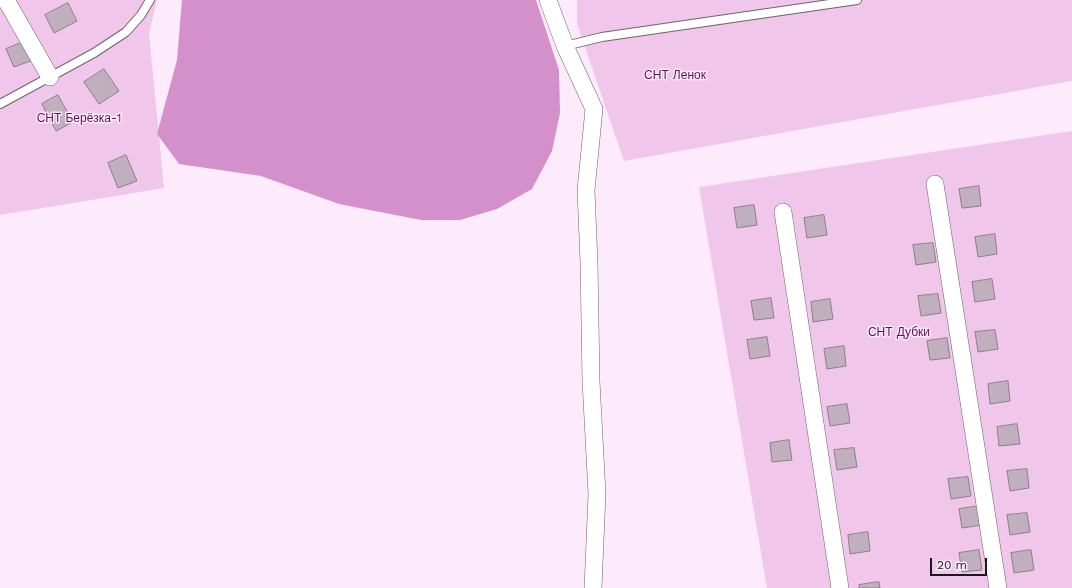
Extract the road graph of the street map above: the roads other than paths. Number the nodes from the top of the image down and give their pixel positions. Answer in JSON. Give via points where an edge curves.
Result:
{"nodes":[{"id":1,"x":6,"y":0,"type":"edge"},
{"id":2,"x":150,"y":0,"type":"edge"},
{"id":3,"x":548,"y":0,"type":"edge"},
{"id":4,"x":857,"y":0,"type":"edge"},
{"id":5,"x":565,"y":46,"type":"junction"},
{"id":6,"x":50,"y":77,"type":"junction"},
{"id":7,"x":0,"y":104,"type":"edge"},
{"id":8,"x":935,"y":184,"type":"dead end"},
{"id":9,"x":783,"y":212,"type":"dead end"},
{"id":10,"x":593,"y":588,"type":"edge"},
{"id":11,"x":840,"y":588,"type":"edge"},
{"id":12,"x":998,"y":588,"type":"edge"}],
"edges":[{"from":1,"to":6,"type":"street"},
{"from":2,"to":6,"type":"lane","via":[[141,16],[126,32]]},
{"from":3,"to":5,"type":"street"},
{"from":4,"to":5,"type":"lane","via":[[602,36]]},
{"from":5,"to":10,"type":"street","via":[[594,109],[586,190],[597,494]]},
{"from":6,"to":7,"type":"lane"},
{"from":8,"to":12,"type":"street"},
{"from":9,"to":11,"type":"street"}]}
